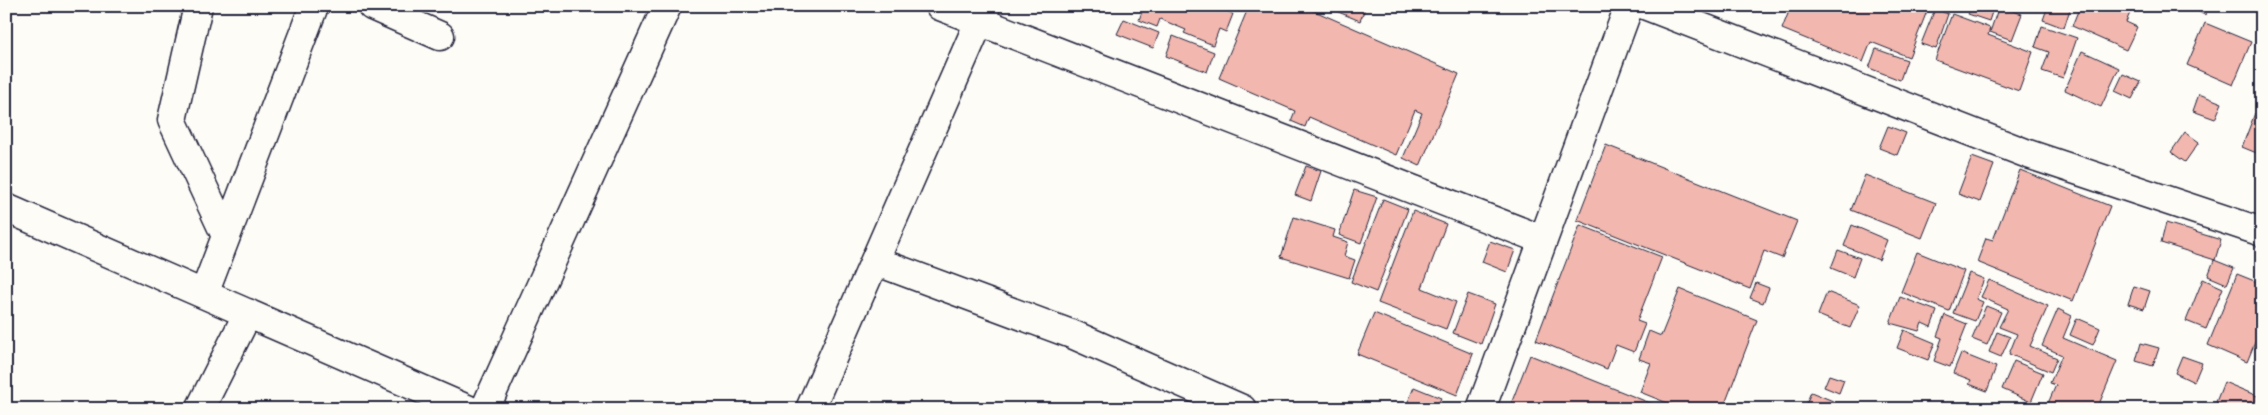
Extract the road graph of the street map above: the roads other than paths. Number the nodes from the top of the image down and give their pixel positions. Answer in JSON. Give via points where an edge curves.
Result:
{"nodes":[{"id":1,"x":198,"y":6,"type":"edge"},
{"id":2,"x":314,"y":6,"type":"edge"},
{"id":3,"x":372,"y":6,"type":"edge"},
{"id":4,"x":667,"y":6,"type":"edge"},
{"id":5,"x":940,"y":6,"type":"edge"},
{"id":6,"x":1629,"y":6,"type":"edge"},
{"id":7,"x":1647,"y":6,"type":"edge"},
{"id":8,"x":984,"y":14,"type":"edge"},
{"id":9,"x":440,"y":36,"type":"dead end"},
{"id":10,"x":6,"y":208,"type":"edge"},
{"id":11,"x":2262,"y":232,"type":"edge"},
{"id":12,"x":226,"y":236,"type":"junction"},
{"id":13,"x":1543,"y":240,"type":"junction"},
{"id":14,"x":875,"y":262,"type":"junction"},
{"id":15,"x":204,"y":294,"type":"junction"},
{"id":16,"x":248,"y":313,"type":"junction"},
{"id":17,"x":433,"y":402,"type":"edge"},
{"id":18,"x":200,"y":409,"type":"edge"},
{"id":19,"x":467,"y":409,"type":"edge"},
{"id":20,"x":485,"y":409,"type":"edge"},
{"id":21,"x":810,"y":409,"type":"edge"},
{"id":22,"x":1242,"y":409,"type":"edge"},
{"id":23,"x":1481,"y":409,"type":"edge"}],
"edges":[{"from":1,"to":12,"type":"street","via":[[172,120]]},
{"from":2,"to":12,"type":"street"},
{"from":3,"to":9,"type":"street"},
{"from":4,"to":20,"type":"street"},
{"from":5,"to":8,"type":"street"},
{"from":6,"to":13,"type":"street"},
{"from":7,"to":11,"type":"street","via":[[2028,154]]},
{"from":8,"to":13,"type":"street"},
{"from":8,"to":14,"type":"street"},
{"from":10,"to":15,"type":"street"},
{"from":12,"to":15,"type":"street"},
{"from":13,"to":23,"type":"street"},
{"from":14,"to":21,"type":"street"},
{"from":14,"to":22,"type":"street","via":[[1074,335]]},
{"from":15,"to":16,"type":"street"},
{"from":16,"to":17,"type":"street"},
{"from":16,"to":18,"type":"street"},
{"from":17,"to":19,"type":"street"}]}
